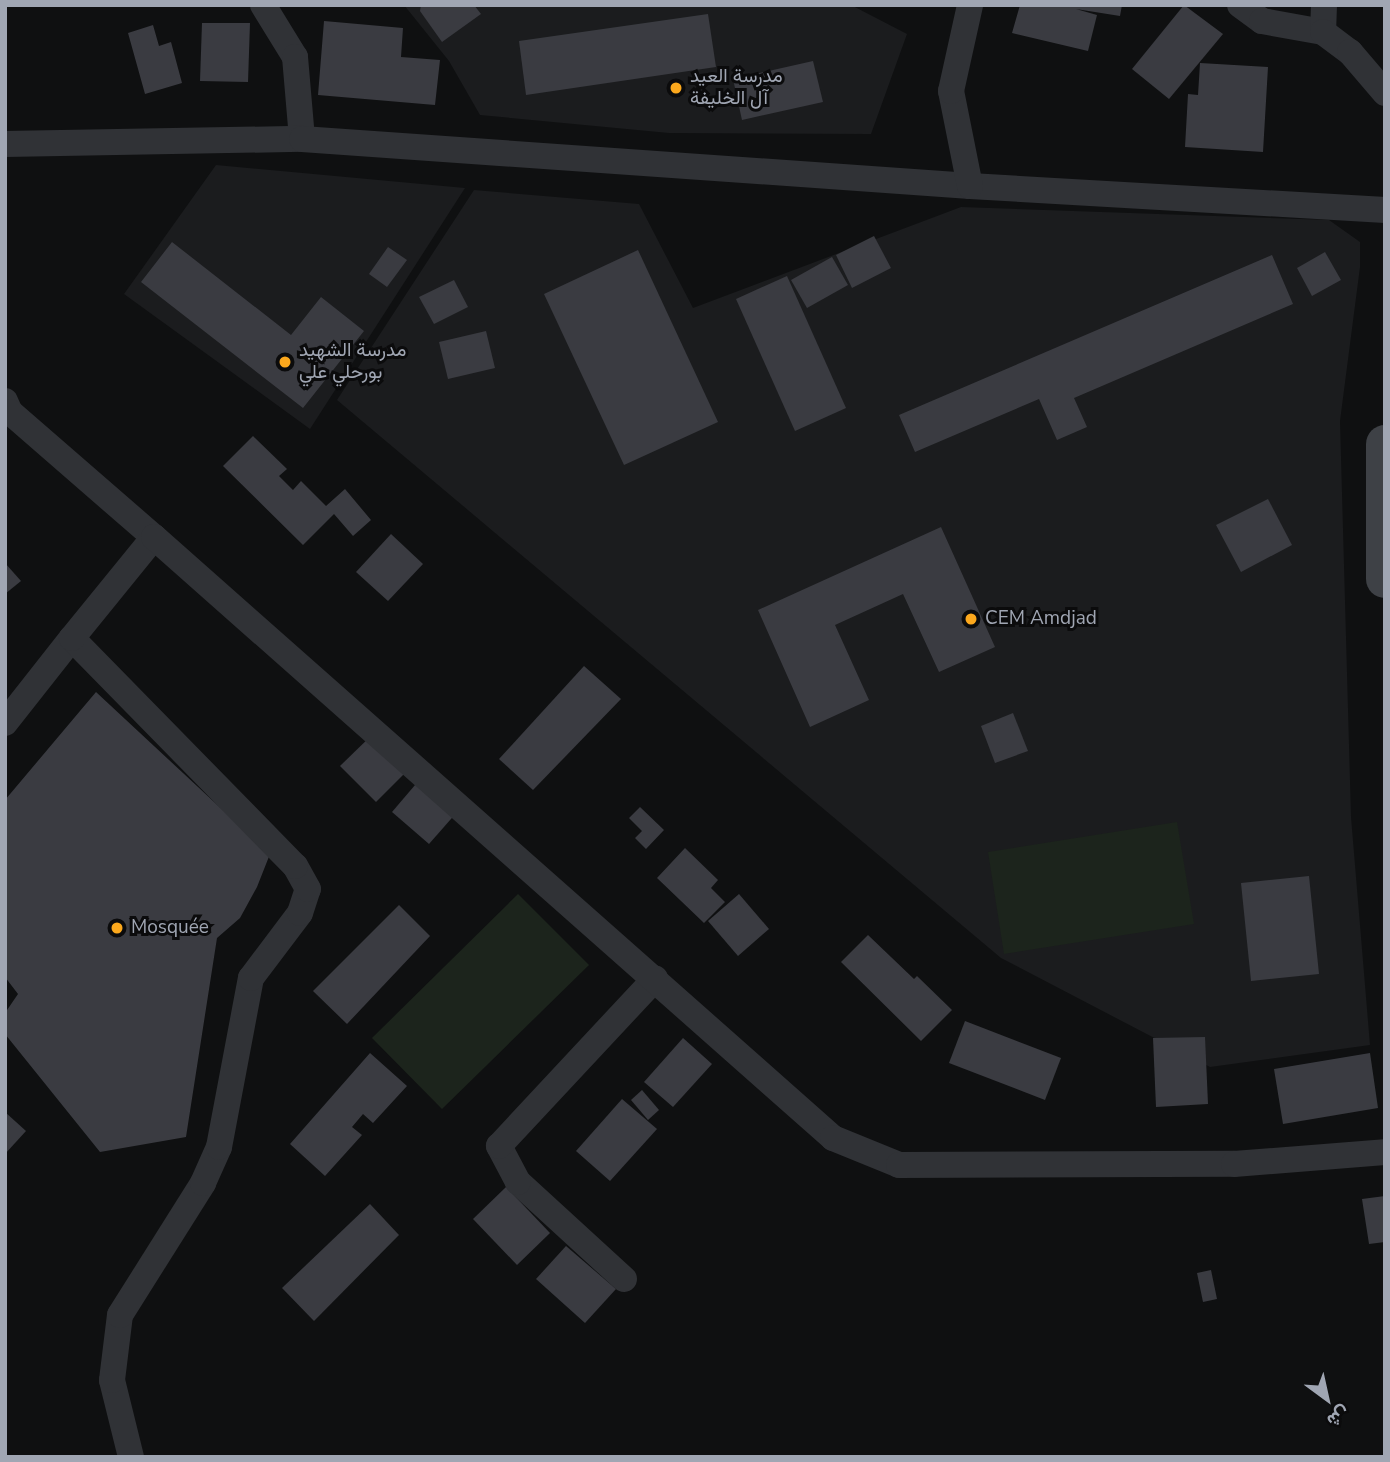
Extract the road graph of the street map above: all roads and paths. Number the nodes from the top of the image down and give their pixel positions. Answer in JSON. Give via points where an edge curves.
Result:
{"nodes":[{"id":1,"x":263,"y":5,"type":"edge"},
{"id":2,"x":970,"y":5,"type":"edge"},
{"id":3,"x":1240,"y":5,"type":"edge"},
{"id":4,"x":1325,"y":13,"type":"edge"},
{"id":5,"x":1385,"y":93,"type":"edge"},
{"id":6,"x":302,"y":139,"type":"junction"},
{"id":7,"x":5,"y":144,"type":"edge"},
{"id":8,"x":970,"y":186,"type":"junction"},
{"id":9,"x":1385,"y":210,"type":"edge"},
{"id":10,"x":7,"y":410,"type":"edge"},
{"id":11,"x":1385,"y":444,"type":"edge"},
{"id":12,"x":153,"y":537,"type":"junction"},
{"id":13,"x":1385,"y":579,"type":"edge"},
{"id":14,"x":72,"y":638,"type":"junction"},
{"id":15,"x":5,"y":723,"type":"edge"},
{"id":16,"x":655,"y":979,"type":"junction"},
{"id":17,"x":1385,"y":1152,"type":"edge"},
{"id":18,"x":624,"y":1279,"type":"dead end"},
{"id":19,"x":131,"y":1457,"type":"edge"}],
"edges":[{"from":1,"to":6,"type":"street","via":[[295,57]]},
{"from":2,"to":8,"type":"street","via":[[951,91]]},
{"from":3,"to":4,"type":"street","via":[[1262,21]]},
{"from":4,"to":5,"type":"street"},
{"from":6,"to":7,"type":"street"},
{"from":6,"to":8,"type":"street"},
{"from":8,"to":9,"type":"street"},
{"from":10,"to":12,"type":"street"},
{"from":11,"to":13,"type":"main road"},
{"from":12,"to":14,"type":"street"},
{"from":12,"to":16,"type":"street"},
{"from":14,"to":15,"type":"street"},
{"from":14,"to":19,"type":"street","via":[[296,866],[308,889],[299,913],[251,978],[219,1147],[203,1183],[120,1315],[111,1380]]},
{"from":16,"to":17,"type":"street","via":[[833,1138],[899,1165],[1234,1164]]},
{"from":16,"to":18,"type":"street","via":[[499,1146],[518,1182]]}]}
